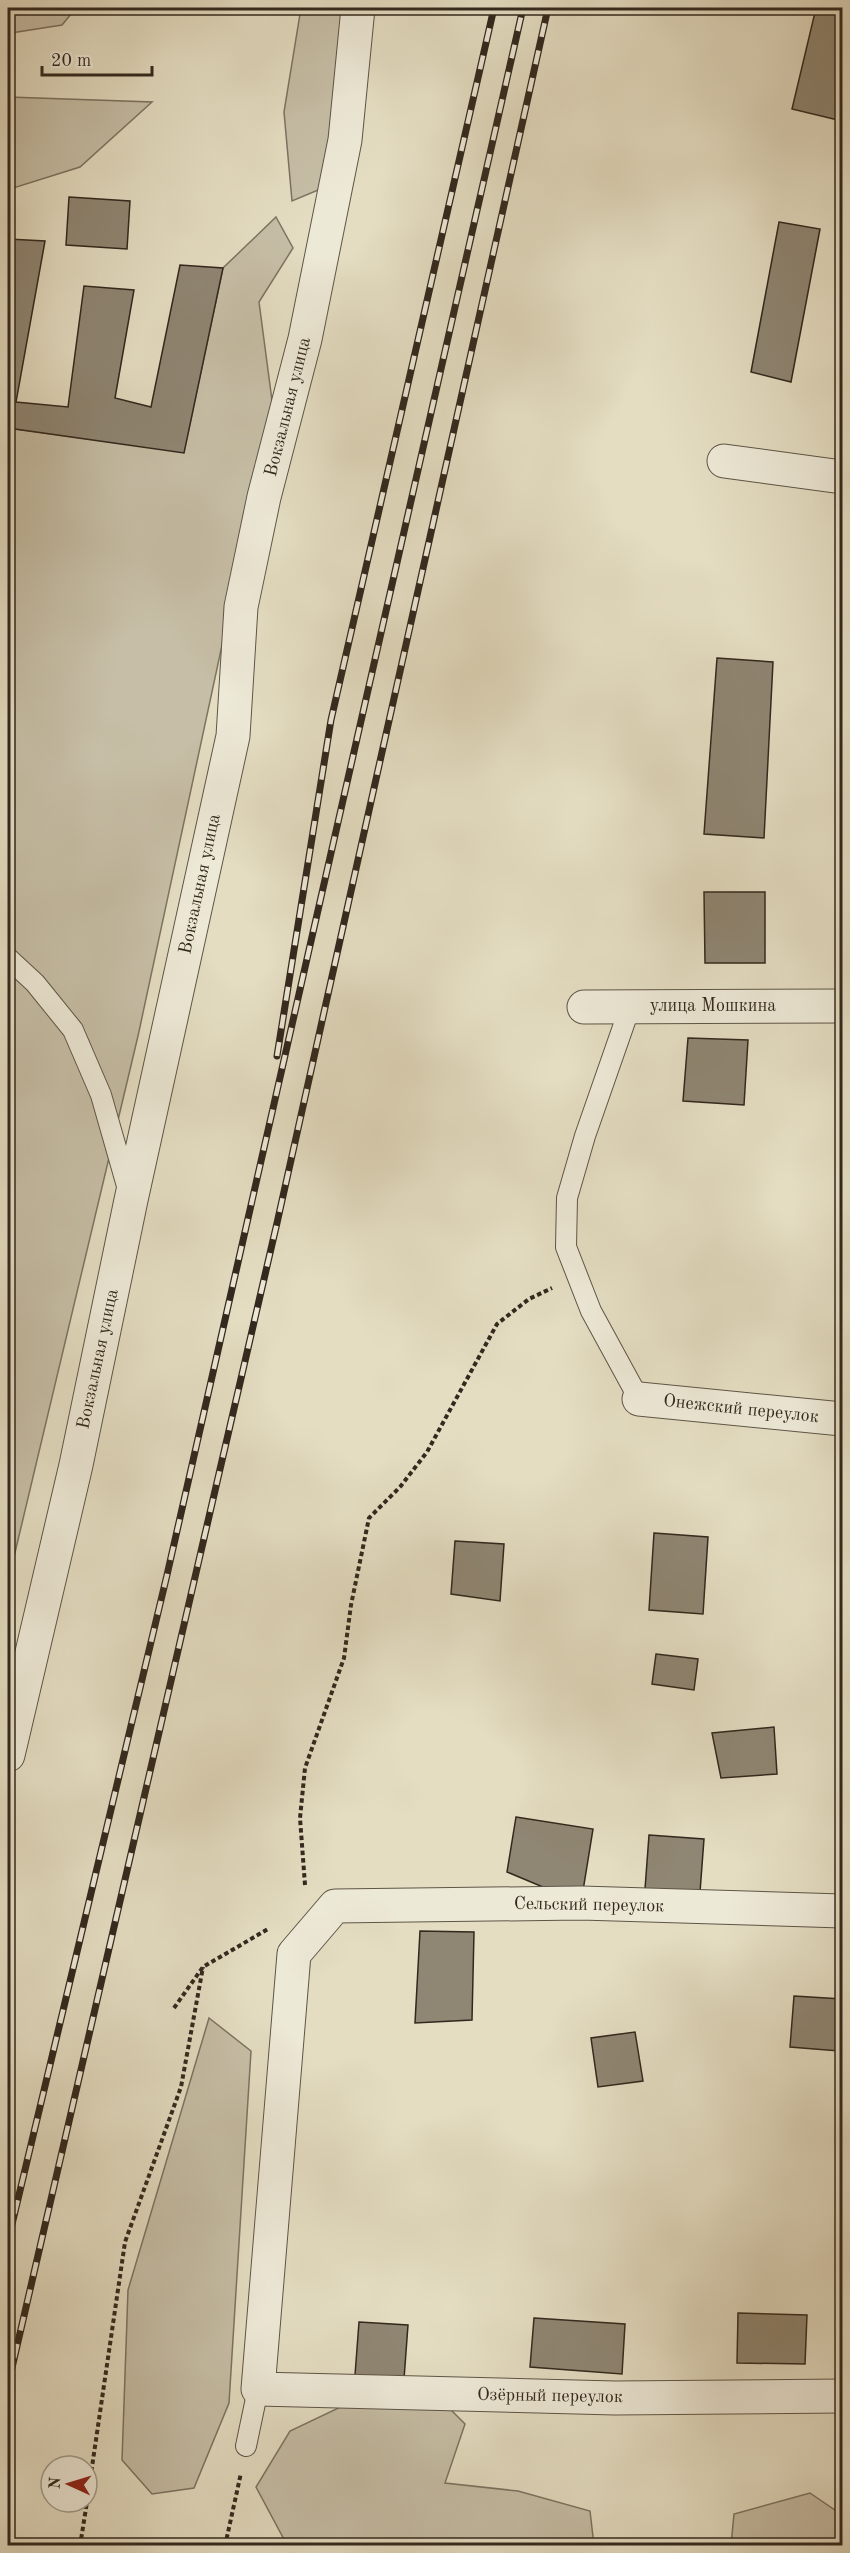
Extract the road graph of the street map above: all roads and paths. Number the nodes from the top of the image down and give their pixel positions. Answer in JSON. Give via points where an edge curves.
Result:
{"nodes":[{"id":1,"x":358,"y":8,"type":"edge"},
{"id":2,"x":724,"y":461,"type":"dead end"},
{"id":3,"x":843,"y":477,"type":"edge"},
{"id":4,"x":8,"y":958,"type":"edge"},
{"id":5,"x":843,"y":1005,"type":"edge"},
{"id":6,"x":584,"y":1007,"type":"dead end"},
{"id":7,"x":630,"y":1007,"type":"junction"},
{"id":8,"x":130,"y":1200,"type":"junction"},
{"id":9,"x":578,"y":1276,"type":"junction"},
{"id":10,"x":639,"y":1399,"type":"joint"},
{"id":11,"x":843,"y":1419,"type":"edge"},
{"id":12,"x":8,"y":1755,"type":"edge"},
{"id":13,"x":335,"y":1906,"type":"junction"},
{"id":14,"x":843,"y":1911,"type":"edge"},
{"id":15,"x":275,"y":1927,"type":"dead end"},
{"id":16,"x":203,"y":1967,"type":"junction"},
{"id":17,"x":174,"y":2008,"type":"dead end"},
{"id":18,"x":258,"y":2389,"type":"junction"},
{"id":19,"x":843,"y":2396,"type":"edge"},
{"id":20,"x":246,"y":2446,"type":"joint"},
{"id":21,"x":94,"y":2454,"type":"edge"},
{"id":22,"x":85,"y":2514,"type":"edge"},
{"id":23,"x":80,"y":2546,"type":"edge"},
{"id":24,"x":225,"y":2546,"type":"edge"}],
"edges":[{"from":1,"to":8,"type":"street","name":"Вокзальная улица","via":[[345,140],[305,339],[264,497],[241,607],[233,736]]},
{"from":2,"to":3,"type":"street"},
{"from":4,"to":8,"type":"lane","via":[[35,983],[73,1030],[101,1095]]},
{"from":5,"to":7,"type":"street","name":"улица Мошкина"},
{"from":6,"to":7,"type":"street","name":"улица Мошкина"},
{"from":7,"to":9,"type":"lane","via":[[567,1198],[566,1246]]},
{"from":8,"to":12,"type":"street","name":"Вокзальная улица","via":[[76,1465]]},
{"from":9,"to":10,"type":"lane","via":[[591,1311]]},
{"from":9,"to":13,"type":"path","via":[[529,1299],[497,1324],[427,1452],[369,1518],[344,1658],[306,1768],[300,1818],[307,1916]]},
{"from":10,"to":11,"type":"street","name":"Онежский переулок"},
{"from":13,"to":14,"type":"street","name":"Сельский переулок","via":[[581,1903]]},
{"from":13,"to":18,"type":"street","via":[[294,1954]]},
{"from":15,"to":16,"type":"path"},
{"from":16,"to":17,"type":"path"},
{"from":16,"to":21,"type":"path","via":[[181,2086],[125,2242]]},
{"from":18,"to":19,"type":"street","name":"Озёрный переулок","via":[[615,2398]]},
{"from":18,"to":20,"type":"lane"},
{"from":20,"to":24,"type":"path"},
{"from":22,"to":23,"type":"path"}]}
